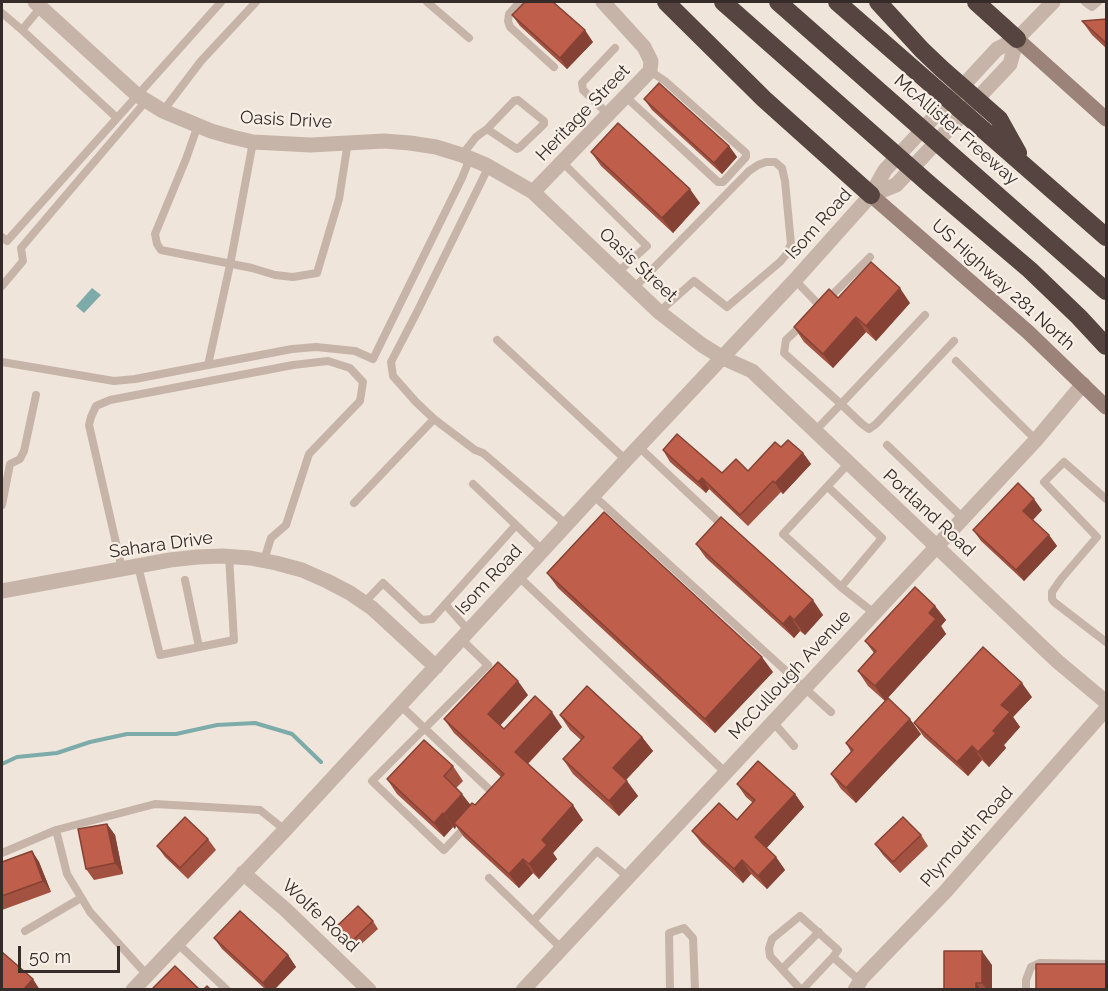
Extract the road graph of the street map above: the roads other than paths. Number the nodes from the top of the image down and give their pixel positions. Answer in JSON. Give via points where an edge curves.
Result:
{"nodes":[{"id":1,"x":256,"y":2,"type":"edge"},
{"id":2,"x":427,"y":2,"type":"edge"},
{"id":3,"x":520,"y":2,"type":"edge"},
{"id":4,"x":603,"y":2,"type":"edge"},
{"id":5,"x":666,"y":2,"type":"edge"},
{"id":6,"x":723,"y":2,"type":"edge"},
{"id":7,"x":778,"y":2,"type":"edge"},
{"id":8,"x":837,"y":2,"type":"edge"},
{"id":9,"x":878,"y":2,"type":"edge"},
{"id":10,"x":976,"y":2,"type":"edge"},
{"id":11,"x":1053,"y":2,"type":"edge"},
{"id":12,"x":1085,"y":2,"type":"edge"},
{"id":13,"x":1098,"y":2,"type":"edge"},
{"id":14,"x":217,"y":3,"type":"edge"},
{"id":15,"x":38,"y":4,"type":"edge"},
{"id":16,"x":2,"y":13,"type":"edge"},
{"id":17,"x":22,"y":30,"type":"junction"},
{"id":18,"x":469,"y":38,"type":"dead end"},
{"id":19,"x":1017,"y":39,"type":"junction"},
{"id":20,"x":615,"y":48,"type":"dead end"},
{"id":21,"x":554,"y":67,"type":"dead end"},
{"id":22,"x":650,"y":72,"type":"junction"},
{"id":23,"x":626,"y":97,"type":"junction"},
{"id":24,"x":142,"y":98,"type":"junction"},
{"id":25,"x":163,"y":111,"type":"junction"},
{"id":26,"x":608,"y":114,"type":"junction"},
{"id":27,"x":117,"y":118,"type":"junction"},
{"id":28,"x":1107,"y":119,"type":"edge"},
{"id":29,"x":198,"y":125,"type":"junction"},
{"id":30,"x":487,"y":129,"type":"junction"},
{"id":31,"x":253,"y":142,"type":"junction"},
{"id":32,"x":348,"y":142,"type":"junction"},
{"id":33,"x":466,"y":157,"type":"junction"},
{"id":34,"x":562,"y":162,"type":"junction"},
{"id":35,"x":489,"y":166,"type":"junction"},
{"id":36,"x":1027,"y":168,"type":"junction"},
{"id":37,"x":533,"y":192,"type":"junction"},
{"id":38,"x":871,"y":195,"type":"junction"},
{"id":39,"x":1107,"y":237,"type":"edge"},
{"id":40,"x":3,"y":242,"type":"edge"},
{"id":41,"x":870,"y":257,"type":"dead end"},
{"id":42,"x":230,"y":265,"type":"junction"},
{"id":43,"x":618,"y":272,"type":"junction"},
{"id":44,"x":795,"y":280,"type":"junction"},
{"id":45,"x":2,"y":286,"type":"edge"},
{"id":46,"x":634,"y":288,"type":"junction"},
{"id":47,"x":1107,"y":291,"type":"edge"},
{"id":48,"x":820,"y":306,"type":"junction"},
{"id":49,"x":659,"y":312,"type":"junction"},
{"id":50,"x":925,"y":315,"type":"dead end"},
{"id":51,"x":497,"y":340,"type":"dead end"},
{"id":52,"x":954,"y":341,"type":"dead end"},
{"id":53,"x":1107,"y":346,"type":"edge"},
{"id":54,"x":723,"y":358,"type":"junction"},
{"id":55,"x":956,"y":361,"type":"dead end"},
{"id":56,"x":2,"y":362,"type":"edge"},
{"id":57,"x":208,"y":365,"type":"junction"},
{"id":58,"x":1083,"y":384,"type":"junction"},
{"id":59,"x":36,"y":395,"type":"dead end"},
{"id":60,"x":841,"y":404,"type":"junction"},
{"id":61,"x":1107,"y":407,"type":"edge"},
{"id":62,"x":434,"y":419,"type":"junction"},
{"id":63,"x":815,"y":431,"type":"junction"},
{"id":64,"x":1036,"y":440,"type":"junction"},
{"id":65,"x":887,"y":445,"type":"dead end"},
{"id":66,"x":639,"y":447,"type":"junction"},
{"id":67,"x":626,"y":460,"type":"junction"},
{"id":68,"x":849,"y":463,"type":"junction"},
{"id":69,"x":473,"y":484,"type":"dead end"},
{"id":70,"x":828,"y":487,"type":"junction"},
{"id":71,"x":594,"y":496,"type":"junction"},
{"id":72,"x":1107,"y":499,"type":"edge"},
{"id":73,"x":354,"y":503,"type":"dead end"},
{"id":74,"x":2,"y":505,"type":"edge"},
{"id":75,"x":963,"y":518,"type":"junction"},
{"id":76,"x":721,"y":524,"type":"edge"},
{"id":77,"x":516,"y":525,"type":"junction"},
{"id":78,"x":567,"y":525,"type":"junction"},
{"id":79,"x":936,"y":546,"type":"junction"},
{"id":80,"x":543,"y":551,"type":"junction"},
{"id":81,"x":229,"y":556,"type":"junction"},
{"id":82,"x":264,"y":561,"type":"junction"},
{"id":83,"x":138,"y":566,"type":"junction"},
{"id":84,"x":122,"y":569,"type":"junction"},
{"id":85,"x":519,"y":577,"type":"junction"},
{"id":86,"x":185,"y":580,"type":"dead end"},
{"id":87,"x":841,"y":587,"type":"junction"},
{"id":88,"x":2,"y":591,"type":"edge"},
{"id":89,"x":364,"y":603,"type":"junction"},
{"id":90,"x":445,"y":604,"type":"junction"},
{"id":91,"x":874,"y":613,"type":"junction"},
{"id":92,"x":465,"y":635,"type":"junction"},
{"id":93,"x":1107,"y":642,"type":"edge"},
{"id":94,"x":199,"y":647,"type":"junction"},
{"id":95,"x":436,"y":667,"type":"junction"},
{"id":96,"x":804,"y":688,"type":"junction"},
{"id":97,"x":1107,"y":702,"type":"edge"},
{"id":98,"x":401,"y":706,"type":"junction"},
{"id":99,"x":1107,"y":709,"type":"edge"},
{"id":100,"x":831,"y":712,"type":"dead end"},
{"id":101,"x":773,"y":722,"type":"junction"},
{"id":102,"x":425,"y":729,"type":"junction"},
{"id":103,"x":794,"y":746,"type":"dead end"},
{"id":104,"x":725,"y":772,"type":"junction"},
{"id":105,"x":487,"y":802,"type":"edge"},
{"id":106,"x":473,"y":818,"type":"edge"},
{"id":107,"x":56,"y":830,"type":"junction"},
{"id":108,"x":285,"y":830,"type":"junction"},
{"id":109,"x":2,"y":853,"type":"edge"},
{"id":110,"x":243,"y":873,"type":"junction"},
{"id":111,"x":628,"y":877,"type":"junction"},
{"id":112,"x":489,"y":878,"type":"dead end"},
{"id":113,"x":81,"y":898,"type":"junction"},
{"id":114,"x":533,"y":921,"type":"junction"},
{"id":115,"x":25,"y":931,"type":"dead end"},
{"id":116,"x":819,"y":932,"type":"junction"},
{"id":117,"x":177,"y":943,"type":"junction"},
{"id":118,"x":561,"y":948,"type":"junction"},
{"id":119,"x":833,"y":957,"type":"junction"},
{"id":120,"x":1107,"y":964,"type":"edge"},
{"id":121,"x":782,"y":969,"type":"junction"},
{"id":122,"x":147,"y":975,"type":"junction"},
{"id":123,"x":858,"y":986,"type":"edge"},
{"id":124,"x":361,"y":987,"type":"edge"},
{"id":125,"x":133,"y":990,"type":"edge"},
{"id":126,"x":227,"y":990,"type":"edge"},
{"id":127,"x":523,"y":990,"type":"edge"},
{"id":128,"x":670,"y":990,"type":"edge"},
{"id":129,"x":695,"y":990,"type":"edge"},
{"id":130,"x":802,"y":990,"type":"edge"},
{"id":131,"x":1026,"y":990,"type":"edge"}],
"edges":[{"from":1,"to":25,"type":"lane","via":[[201,61]]},
{"from":2,"to":18,"type":"lane"},
{"from":3,"to":21,"type":"lane","via":[[509,14],[510,27]]},
{"from":4,"to":22,"type":"street","name":"Heritage Street","via":[[644,47],[651,61]]},
{"from":5,"to":38,"type":"highway","via":[[764,99]]},
{"from":6,"to":53,"type":"highway","via":[[1030,270]]},
{"from":7,"to":47,"type":"highway","name":"McAllister Freeway"},
{"from":8,"to":36,"type":"highway","name":"McAllister Freeway"},
{"from":9,"to":36,"type":"highway","via":[[935,63],[999,119]]},
{"from":10,"to":19,"type":"highway"},
{"from":11,"to":19,"type":"street","name":"Isom Road"},
{"from":12,"to":13,"type":"lane","via":[[1092,8]]},
{"from":14,"to":24,"type":"lane"},
{"from":15,"to":17,"type":"lane"},
{"from":15,"to":24,"type":"street","name":"Oasis Drive"},
{"from":16,"to":17,"type":"lane"},
{"from":17,"to":27,"type":"lane"},
{"from":19,"to":28,"type":"main road"},
{"from":19,"to":38,"type":"street","name":"Isom Road","via":[[997,49],[885,170]]},
{"from":19,"to":38,"type":"street","name":"Isom Road","via":[[1010,64],[896,185]]},
{"from":20,"to":26,"type":"lane","via":[[582,83],[583,90]]},
{"from":22,"to":23,"type":"street","name":"Heritage Street"},
{"from":22,"to":23,"type":"lane","via":[[746,153],[723,182],[718,182]]},
{"from":23,"to":26,"type":"street","name":"Heritage Street"},
{"from":24,"to":25,"type":"street","name":"Oasis Drive"},
{"from":24,"to":27,"type":"lane"},
{"from":24,"to":45,"type":"lane","via":[[21,248],[22,261]]},
{"from":25,"to":29,"type":"street","name":"Oasis Drive"},
{"from":26,"to":34,"type":"street","name":"Heritage Street"},
{"from":27,"to":40,"type":"lane"},
{"from":29,"to":31,"type":"street","name":"Oasis Drive"},
{"from":29,"to":42,"type":"lane","via":[[155,234],[157,244],[161,250]]},
{"from":30,"to":30,"type":"lane","via":[[518,100],[544,121],[517,149]]},
{"from":30,"to":33,"type":"lane","via":[[476,137]]},
{"from":31,"to":32,"type":"street","name":"Oasis Drive"},
{"from":31,"to":42,"type":"lane"},
{"from":32,"to":33,"type":"street","name":"Oasis Drive","via":[[410,143]]},
{"from":32,"to":42,"type":"lane","via":[[339,199],[318,273],[293,277]]},
{"from":33,"to":35,"type":"street","name":"Oasis Drive"},
{"from":33,"to":57,"type":"lane","via":[[462,178],[373,359],[355,351],[316,346]]},
{"from":34,"to":37,"type":"street","name":"Heritage Street"},
{"from":34,"to":43,"type":"lane","via":[[646,246]]},
{"from":35,"to":37,"type":"street","name":"Oasis Drive"},
{"from":35,"to":62,"type":"lane","via":[[391,362],[393,376]]},
{"from":36,"to":39,"type":"highway","name":"McAllister Freeway"},
{"from":37,"to":43,"type":"street","name":"Oasis Street"},
{"from":38,"to":44,"type":"street","name":"Isom Road"},
{"from":38,"to":58,"type":"main road","name":"US Highway 281 North"},
{"from":41,"to":48,"type":"lane"},
{"from":42,"to":57,"type":"lane"},
{"from":43,"to":46,"type":"street","name":"Oasis Street"},
{"from":44,"to":48,"type":"lane"},
{"from":44,"to":54,"type":"street","name":"Isom Road"},
{"from":46,"to":49,"type":"street","name":"Oasis Street"},
{"from":46,"to":49,"type":"lane","via":[[744,176],[766,162],[775,162],[782,168],[791,244],[786,255],[727,307],[694,281]]},
{"from":48,"to":60,"type":"lane","via":[[786,340],[784,353]]},
{"from":49,"to":54,"type":"street","name":"Oasis Street"},
{"from":50,"to":60,"type":"lane"},
{"from":51,"to":67,"type":"lane"},
{"from":52,"to":60,"type":"lane","via":[[869,429]]},
{"from":54,"to":63,"type":"street","name":"Portland Road","via":[[752,371]]},
{"from":54,"to":66,"type":"street","name":"Isom Road"},
{"from":55,"to":64,"type":"lane"},
{"from":56,"to":57,"type":"lane","via":[[114,381]]},
{"from":58,"to":61,"type":"main road","name":"US Highway 281 North"},
{"from":58,"to":64,"type":"street","name":"McCullough Avenue"},
{"from":59,"to":74,"type":"lane","via":[[24,451],[20,459],[9,464]]},
{"from":60,"to":63,"type":"lane"},
{"from":62,"to":73,"type":"lane"},
{"from":62,"to":78,"type":"lane","via":[[483,453]]},
{"from":63,"to":68,"type":"street","name":"Portland Road"},
{"from":64,"to":75,"type":"street","name":"McCullough Avenue"},
{"from":65,"to":75,"type":"lane"},
{"from":66,"to":67,"type":"street","name":"Isom Road"},
{"from":66,"to":76,"type":"lane"},
{"from":67,"to":71,"type":"street","name":"Isom Road"},
{"from":68,"to":70,"type":"lane"},
{"from":68,"to":79,"type":"street","name":"Portland Road"},
{"from":69,"to":77,"type":"lane"},
{"from":70,"to":87,"type":"lane","via":[[882,538]]},
{"from":70,"to":87,"type":"lane","via":[[783,534]]},
{"from":71,"to":78,"type":"street","name":"Isom Road"},
{"from":71,"to":96,"type":"lane"},
{"from":72,"to":93,"type":"lane","via":[[1064,462],[1044,482],[1097,537],[1052,592],[1054,602]]},
{"from":75,"to":79,"type":"street","name":"McCullough Avenue"},
{"from":77,"to":80,"type":"lane"},
{"from":77,"to":90,"type":"lane"},
{"from":78,"to":80,"type":"street","name":"Isom Road"},
{"from":79,"to":91,"type":"street","name":"McCullough Avenue"},
{"from":79,"to":97,"type":"street","name":"Portland Road","via":[[1057,661]]},
{"from":80,"to":85,"type":"street","name":"Isom Road"},
{"from":81,"to":82,"type":"street","name":"Sahara Drive"},
{"from":81,"to":83,"type":"street","name":"Sahara Drive"},
{"from":81,"to":94,"type":"lane","via":[[234,640]]},
{"from":82,"to":84,"type":"lane","via":[[271,538],[286,525],[309,454],[360,401],[363,382],[350,368],[328,360],[293,365],[110,400],[96,406],[89,425]]},
{"from":82,"to":89,"type":"street","name":"Sahara Drive","via":[[327,580]]},
{"from":83,"to":84,"type":"street","name":"Sahara Drive"},
{"from":83,"to":94,"type":"lane","via":[[160,655]]},
{"from":84,"to":88,"type":"street","name":"Sahara Drive"},
{"from":85,"to":92,"type":"street","name":"Isom Road"},
{"from":85,"to":104,"type":"lane"},
{"from":86,"to":94,"type":"lane"},
{"from":87,"to":91,"type":"lane"},
{"from":89,"to":90,"type":"lane","via":[[383,583],[422,620],[432,619]]},
{"from":89,"to":95,"type":"street","name":"Sahara Drive"},
{"from":90,"to":92,"type":"lane"},
{"from":91,"to":96,"type":"street","name":"McCullough Avenue"},
{"from":92,"to":95,"type":"street","name":"Isom Road"},
{"from":92,"to":102,"type":"lane","via":[[488,665]]},
{"from":95,"to":98,"type":"street","name":"Isom Road"},
{"from":96,"to":100,"type":"lane"},
{"from":96,"to":101,"type":"street","name":"McCullough Avenue"},
{"from":98,"to":102,"type":"lane"},
{"from":98,"to":108,"type":"street","name":"Isom Road"},
{"from":99,"to":123,"type":"street","name":"Plymouth Road"},
{"from":101,"to":103,"type":"lane"},
{"from":101,"to":104,"type":"street","name":"McCullough Avenue"},
{"from":102,"to":105,"type":"lane","via":[[494,795]]},
{"from":102,"to":106,"type":"lane","via":[[372,780],[444,850]]},
{"from":104,"to":111,"type":"street","name":"McCullough Avenue"},
{"from":107,"to":108,"type":"lane","via":[[155,804],[260,810]]},
{"from":107,"to":109,"type":"lane"},
{"from":107,"to":113,"type":"lane","via":[[67,874]]},
{"from":108,"to":110,"type":"street","name":"Isom Road"},
{"from":110,"to":117,"type":"street","name":"Isom Road"},
{"from":110,"to":124,"type":"street","name":"Wolfe Road","via":[[286,910]]},
{"from":111,"to":114,"type":"lane","via":[[597,851]]},
{"from":111,"to":118,"type":"street","name":"McCullough Avenue"},
{"from":112,"to":114,"type":"lane"},
{"from":113,"to":115,"type":"lane"},
{"from":113,"to":122,"type":"lane"},
{"from":114,"to":118,"type":"lane"},
{"from":116,"to":119,"type":"lane","via":[[838,950]]},
{"from":116,"to":121,"type":"lane"},
{"from":116,"to":121,"type":"lane","via":[[800,916],[772,939],[770,956]]},
{"from":117,"to":122,"type":"street","name":"Isom Road"},
{"from":117,"to":126,"type":"lane"},
{"from":118,"to":127,"type":"street","name":"McCullough Avenue"},
{"from":119,"to":123,"type":"lane"},
{"from":119,"to":130,"type":"lane"},
{"from":120,"to":131,"type":"lane","via":[[1040,963],[1031,967]]},
{"from":121,"to":130,"type":"lane"},
{"from":122,"to":125,"type":"street","name":"Isom Road"},
{"from":128,"to":129,"type":"lane","via":[[669,933],[684,928],[693,938]]}]}
